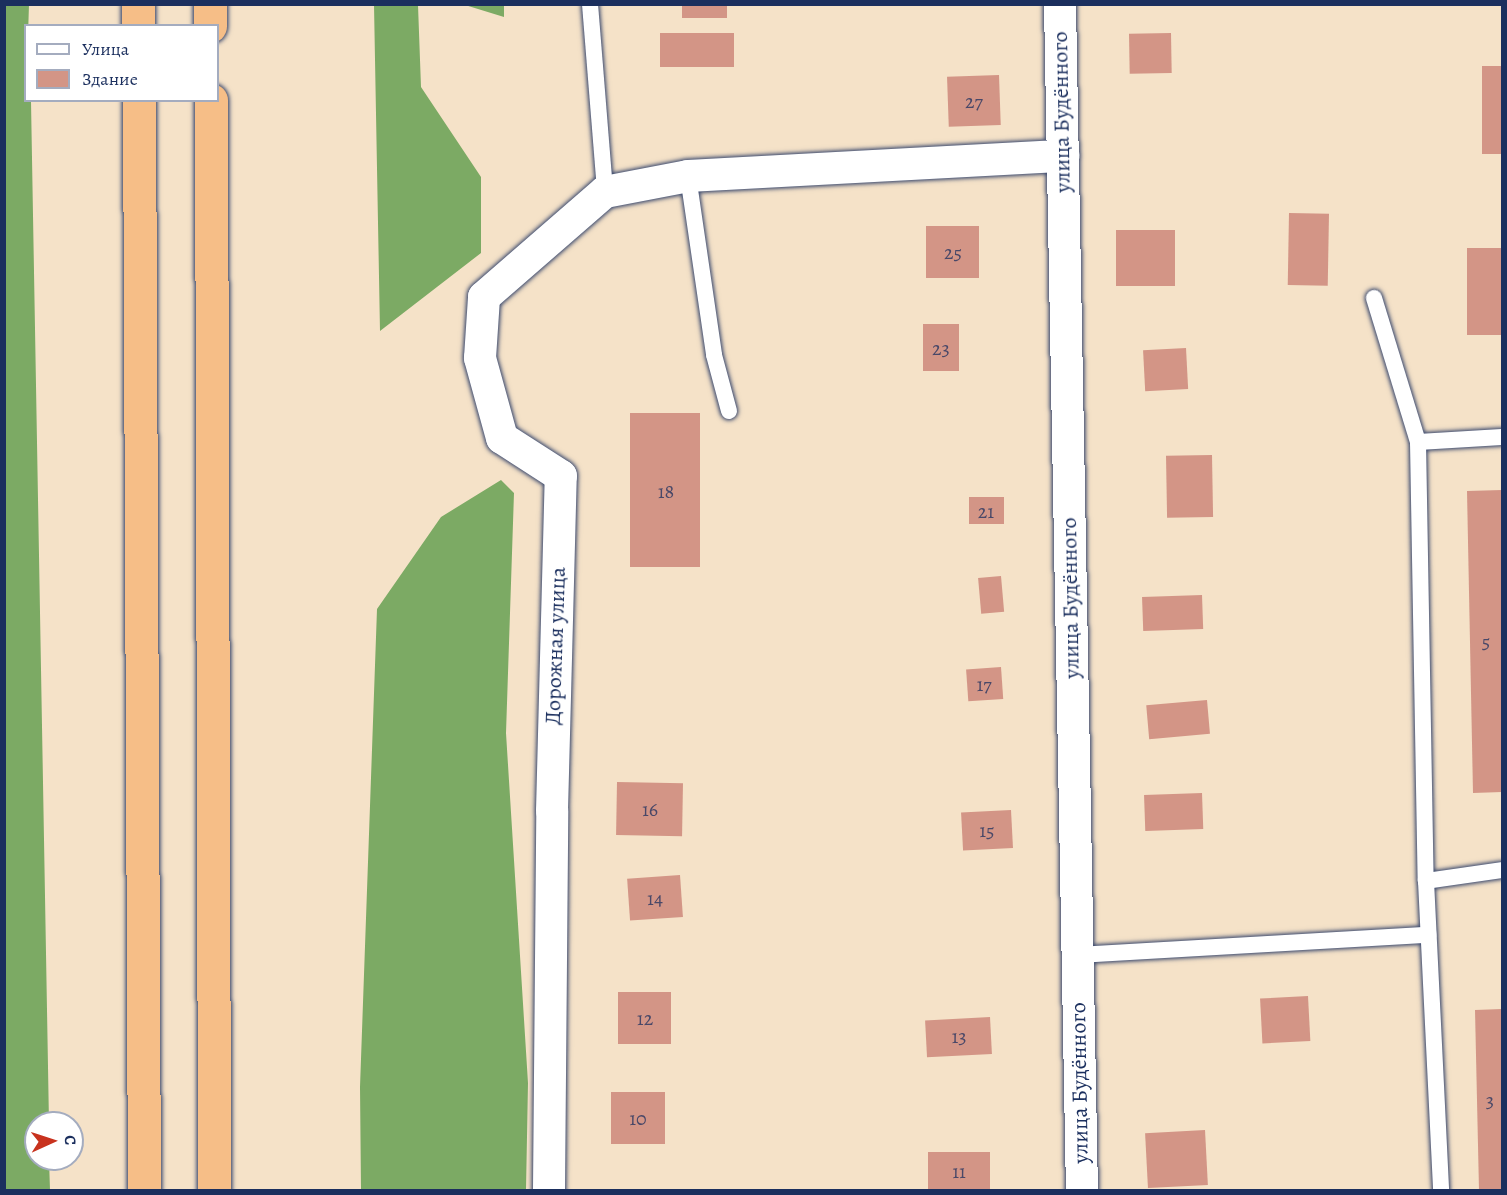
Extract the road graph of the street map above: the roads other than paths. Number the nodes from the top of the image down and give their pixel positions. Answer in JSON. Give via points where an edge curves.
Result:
{"nodes":[{"id":1,"x":138,"y":4,"type":"edge"},
{"id":2,"x":210,"y":4,"type":"edge"},
{"id":3,"x":590,"y":4,"type":"edge"},
{"id":4,"x":1060,"y":4,"type":"edge"},
{"id":5,"x":138,"y":24,"type":"edge"},
{"id":6,"x":210,"y":24,"type":"edge"},
{"id":7,"x":138,"y":102,"type":"edge"},
{"id":8,"x":211,"y":102,"type":"edge"},
{"id":9,"x":1063,"y":156,"type":"junction"},
{"id":10,"x":688,"y":176,"type":"junction"},
{"id":11,"x":605,"y":192,"type":"junction"},
{"id":12,"x":1374,"y":298,"type":"dead end"},
{"id":13,"x":729,"y":411,"type":"dead end"},
{"id":14,"x":1503,"y":437,"type":"edge"},
{"id":15,"x":1418,"y":442,"type":"junction"},
{"id":16,"x":1503,"y":870,"type":"edge"},
{"id":17,"x":1426,"y":881,"type":"junction"},
{"id":18,"x":1428,"y":935,"type":"junction"},
{"id":19,"x":1077,"y":955,"type":"junction"},
{"id":20,"x":144,"y":1191,"type":"edge"},
{"id":21,"x":214,"y":1191,"type":"edge"},
{"id":22,"x":549,"y":1191,"type":"edge"},
{"id":23,"x":1082,"y":1191,"type":"edge"},
{"id":24,"x":1441,"y":1191,"type":"edge"}],
"edges":[{"from":1,"to":5,"type":"highway"},
{"from":2,"to":6,"type":"highway"},
{"from":3,"to":11,"type":"lane"},
{"from":4,"to":9,"type":"street","name":"улица Будённого"},
{"from":7,"to":20,"type":"highway"},
{"from":8,"to":21,"type":"highway"},
{"from":9,"to":10,"type":"street"},
{"from":9,"to":19,"type":"street","name":"улица Будённого"},
{"from":10,"to":11,"type":"street"},
{"from":10,"to":13,"type":"lane","via":[[714,355]]},
{"from":11,"to":22,"type":"street","name":"Дорожная улица","via":[[484,297],[480,358],[502,438],[561,476],[552,811]]},
{"from":12,"to":15,"type":"lane"},
{"from":14,"to":15,"type":"lane"},
{"from":15,"to":17,"type":"lane"},
{"from":16,"to":17,"type":"lane"},
{"from":17,"to":18,"type":"lane"},
{"from":18,"to":19,"type":"lane"},
{"from":18,"to":24,"type":"lane"},
{"from":19,"to":23,"type":"street","name":"улица Будённого"}]}
